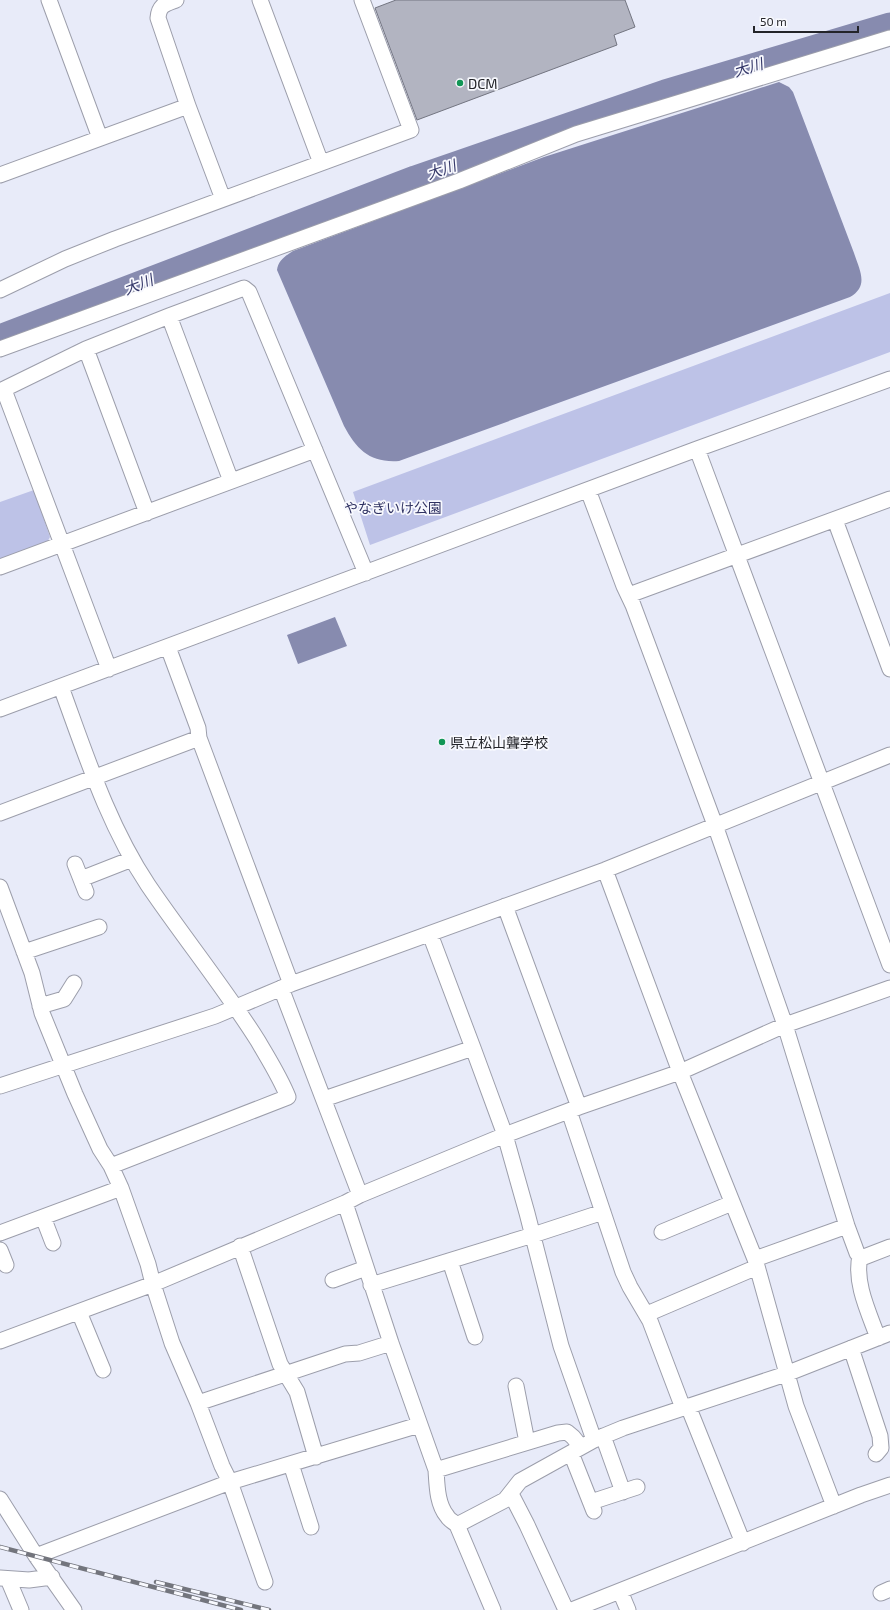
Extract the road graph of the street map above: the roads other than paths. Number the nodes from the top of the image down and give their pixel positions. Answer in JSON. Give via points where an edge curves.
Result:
{"nodes":[{"id":1,"x":48,"y":0,"type":"edge"},
{"id":2,"x":176,"y":0,"type":"edge"},
{"id":3,"x":260,"y":0,"type":"edge"},
{"id":4,"x":362,"y":0,"type":"edge"},
{"id":5,"x":156,"y":5,"type":"edge"},
{"id":6,"x":890,"y":38,"type":"edge"},
{"id":7,"x":188,"y":106,"type":"junction"},
{"id":8,"x":100,"y":138,"type":"junction"},
{"id":9,"x":321,"y":163,"type":"junction"},
{"id":10,"x":0,"y":175,"type":"edge"},
{"id":11,"x":223,"y":199,"type":"junction"},
{"id":12,"x":0,"y":290,"type":"edge"},
{"id":13,"x":169,"y":316,"type":"junction"},
{"id":14,"x":0,"y":349,"type":"edge"},
{"id":15,"x":86,"y":349,"type":"junction"},
{"id":16,"x":889,"y":380,"type":"edge"},
{"id":17,"x":2,"y":390,"type":"edge"},
{"id":18,"x":697,"y":449,"type":"junction"},
{"id":19,"x":315,"y":450,"type":"junction"},
{"id":20,"x":231,"y":481,"type":"junction"},
{"id":21,"x":588,"y":490,"type":"junction"},
{"id":22,"x":890,"y":499,"type":"edge"},
{"id":23,"x":147,"y":513,"type":"junction"},
{"id":24,"x":835,"y":520,"type":"junction"},
{"id":25,"x":62,"y":544,"type":"junction"},
{"id":26,"x":738,"y":555,"type":"junction"},
{"id":27,"x":0,"y":567,"type":"edge"},
{"id":28,"x":366,"y":573,"type":"junction"},
{"id":29,"x":628,"y":595,"type":"junction"},
{"id":30,"x":168,"y":647,"type":"junction"},
{"id":31,"x":109,"y":669,"type":"junction"},
{"id":32,"x":890,"y":669,"type":"edge"},
{"id":33,"x":61,"y":687,"type":"junction"},
{"id":34,"x":0,"y":709,"type":"edge"},
{"id":35,"x":199,"y":738,"type":"junction"},
{"id":36,"x":890,"y":755,"type":"edge"},
{"id":37,"x":94,"y":777,"type":"junction"},
{"id":38,"x":821,"y":782,"type":"junction"},
{"id":39,"x":0,"y":813,"type":"edge"},
{"id":40,"x":715,"y":824,"type":"junction"},
{"id":41,"x":132,"y":859,"type":"junction"},
{"id":42,"x":75,"y":864,"type":"dead end"},
{"id":43,"x":604,"y":870,"type":"junction"},
{"id":44,"x":0,"y":888,"type":"edge"},
{"id":45,"x":505,"y":906,"type":"junction"},
{"id":46,"x":5,"y":915,"type":"edge"},
{"id":47,"x":99,"y":927,"type":"dead end"},
{"id":48,"x":430,"y":934,"type":"junction"},
{"id":49,"x":24,"y":952,"type":"junction"},
{"id":50,"x":890,"y":965,"type":"edge"},
{"id":51,"x":74,"y":982,"type":"dead end"},
{"id":52,"x":286,"y":986,"type":"junction"},
{"id":53,"x":890,"y":988,"type":"edge"},
{"id":54,"x":40,"y":1006,"type":"junction"},
{"id":55,"x":236,"y":1007,"type":"junction"},
{"id":56,"x":785,"y":1025,"type":"junction"},
{"id":57,"x":473,"y":1048,"type":"junction"},
{"id":58,"x":63,"y":1066,"type":"junction"},
{"id":59,"x":680,"y":1072,"type":"junction"},
{"id":60,"x":0,"y":1086,"type":"edge"},
{"id":61,"x":324,"y":1099,"type":"junction"},
{"id":62,"x":574,"y":1109,"type":"junction"},
{"id":63,"x":505,"y":1135,"type":"junction"},
{"id":64,"x":111,"y":1166,"type":"junction"},
{"id":65,"x":121,"y":1188,"type":"junction"},
{"id":66,"x":360,"y":1195,"type":"junction"},
{"id":67,"x":344,"y":1203,"type":"junction"},
{"id":68,"x":732,"y":1203,"type":"junction"},
{"id":69,"x":603,"y":1212,"type":"junction"},
{"id":70,"x":43,"y":1217,"type":"junction"},
{"id":71,"x":847,"y":1226,"type":"junction"},
{"id":72,"x":662,"y":1232,"type":"dead end"},
{"id":73,"x":0,"y":1233,"type":"edge"},
{"id":74,"x":533,"y":1235,"type":"junction"},
{"id":75,"x":53,"y":1243,"type":"dead end"},
{"id":76,"x":240,"y":1246,"type":"junction"},
{"id":77,"x":890,"y":1247,"type":"edge"},
{"id":78,"x":0,"y":1250,"type":"edge"},
{"id":79,"x":860,"y":1256,"type":"junction"},
{"id":80,"x":450,"y":1261,"type":"junction"},
{"id":81,"x":756,"y":1263,"type":"junction"},
{"id":82,"x":6,"y":1265,"type":"dead end"},
{"id":83,"x":366,"y":1268,"type":"junction"},
{"id":84,"x":333,"y":1280,"type":"dead end"},
{"id":85,"x":153,"y":1284,"type":"junction"},
{"id":86,"x":371,"y":1285,"type":"junction"},
{"id":87,"x":79,"y":1312,"type":"junction"},
{"id":88,"x":647,"y":1314,"type":"junction"},
{"id":89,"x":884,"y":1336,"type":"edge"},
{"id":90,"x":475,"y":1337,"type":"dead end"},
{"id":91,"x":0,"y":1341,"type":"edge"},
{"id":92,"x":390,"y":1343,"type":"junction"},
{"id":93,"x":851,"y":1348,"type":"junction"},
{"id":94,"x":103,"y":1370,"type":"dead end"},
{"id":95,"x":285,"y":1373,"type":"junction"},
{"id":96,"x":786,"y":1374,"type":"junction"},
{"id":97,"x":516,"y":1386,"type":"dead end"},
{"id":98,"x":198,"y":1403,"type":"junction"},
{"id":99,"x":686,"y":1407,"type":"junction"},
{"id":100,"x":419,"y":1425,"type":"junction"},
{"id":101,"x":599,"y":1438,"type":"junction"},
{"id":102,"x":527,"y":1442,"type":"junction"},
{"id":103,"x":576,"y":1450,"type":"junction"},
{"id":104,"x":876,"y":1454,"type":"dead end"},
{"id":105,"x":316,"y":1457,"type":"junction"},
{"id":106,"x":291,"y":1464,"type":"junction"},
{"id":107,"x":436,"y":1470,"type":"junction"},
{"id":108,"x":230,"y":1482,"type":"junction"},
{"id":109,"x":890,"y":1485,"type":"edge"},
{"id":110,"x":511,"y":1494,"type":"junction"},
{"id":111,"x":0,"y":1499,"type":"edge"},
{"id":112,"x":834,"y":1506,"type":"junction"},
{"id":113,"x":457,"y":1525,"type":"junction"},
{"id":114,"x":311,"y":1527,"type":"dead end"},
{"id":115,"x":743,"y":1543,"type":"junction"},
{"id":116,"x":36,"y":1556,"type":"junction"},
{"id":117,"x":52,"y":1577,"type":"junction"},
{"id":118,"x":4,"y":1579,"type":"edge"},
{"id":119,"x":265,"y":1582,"type":"dead end"},
{"id":120,"x":620,"y":1591,"type":"junction"},
{"id":121,"x":21,"y":1610,"type":"edge"},
{"id":122,"x":74,"y":1610,"type":"edge"},
{"id":123,"x":492,"y":1610,"type":"edge"},
{"id":124,"x":566,"y":1610,"type":"edge"},
{"id":125,"x":572,"y":1610,"type":"edge"},
{"id":126,"x":628,"y":1610,"type":"edge"}],
"edges":[{"from":1,"to":8,"type":"street"},
{"from":2,"to":5,"type":"street"},
{"from":3,"to":9,"type":"street"},
{"from":4,"to":9,"type":"street","via":[[411,130]]},
{"from":5,"to":7,"type":"street","via":[[158,18]]},
{"from":6,"to":14,"type":"street","via":[[576,134],[459,180]]},
{"from":7,"to":8,"type":"street"},
{"from":7,"to":11,"type":"street"},
{"from":8,"to":10,"type":"street"},
{"from":9,"to":11,"type":"street"},
{"from":11,"to":12,"type":"street","via":[[101,244]]},
{"from":13,"to":15,"type":"street"},
{"from":13,"to":19,"type":"street","via":[[244,288],[249,292]]},
{"from":13,"to":20,"type":"street"},
{"from":15,"to":17,"type":"street"},
{"from":15,"to":23,"type":"street"},
{"from":16,"to":18,"type":"street"},
{"from":17,"to":25,"type":"street"},
{"from":18,"to":21,"type":"street"},
{"from":18,"to":26,"type":"street"},
{"from":19,"to":20,"type":"street"},
{"from":19,"to":28,"type":"street"},
{"from":20,"to":23,"type":"street"},
{"from":21,"to":28,"type":"street"},
{"from":21,"to":29,"type":"street"},
{"from":22,"to":24,"type":"street"},
{"from":23,"to":25,"type":"street"},
{"from":24,"to":26,"type":"street"},
{"from":24,"to":32,"type":"street"},
{"from":25,"to":27,"type":"street"},
{"from":25,"to":31,"type":"street"},
{"from":26,"to":29,"type":"street"},
{"from":26,"to":38,"type":"street"},
{"from":28,"to":30,"type":"street"},
{"from":29,"to":40,"type":"street"},
{"from":30,"to":31,"type":"street"},
{"from":30,"to":35,"type":"street","via":[[198,728]]},
{"from":31,"to":33,"type":"street"},
{"from":33,"to":34,"type":"street"},
{"from":33,"to":37,"type":"street"},
{"from":35,"to":37,"type":"street"},
{"from":35,"to":52,"type":"street"},
{"from":36,"to":38,"type":"street"},
{"from":37,"to":39,"type":"street"},
{"from":37,"to":41,"type":"street","via":[[113,823]]},
{"from":38,"to":40,"type":"street"},
{"from":38,"to":50,"type":"street"},
{"from":40,"to":43,"type":"street"},
{"from":40,"to":56,"type":"street"},
{"from":41,"to":42,"type":"street","via":[[84,886]]},
{"from":41,"to":55,"type":"street"},
{"from":43,"to":45,"type":"street"},
{"from":43,"to":59,"type":"street"},
{"from":44,"to":46,"type":"street"},
{"from":45,"to":48,"type":"street"},
{"from":45,"to":62,"type":"street"},
{"from":46,"to":49,"type":"street"},
{"from":47,"to":49,"type":"street"},
{"from":48,"to":52,"type":"street"},
{"from":48,"to":57,"type":"street"},
{"from":49,"to":54,"type":"street"},
{"from":51,"to":54,"type":"street","via":[[64,999]]},
{"from":52,"to":55,"type":"street"},
{"from":52,"to":61,"type":"street"},
{"from":53,"to":56,"type":"street"},
{"from":54,"to":58,"type":"street"},
{"from":55,"to":58,"type":"street"},
{"from":55,"to":64,"type":"street","via":[[280,1078],[288,1097]]},
{"from":56,"to":59,"type":"street"},
{"from":56,"to":71,"type":"street"},
{"from":57,"to":61,"type":"street"},
{"from":57,"to":63,"type":"street"},
{"from":58,"to":60,"type":"street"},
{"from":58,"to":64,"type":"street","via":[[100,1149]]},
{"from":59,"to":62,"type":"street"},
{"from":59,"to":68,"type":"street"},
{"from":61,"to":66,"type":"street"},
{"from":62,"to":63,"type":"street"},
{"from":62,"to":69,"type":"street"},
{"from":63,"to":66,"type":"street"},
{"from":63,"to":74,"type":"street"},
{"from":64,"to":65,"type":"street"},
{"from":65,"to":70,"type":"street"},
{"from":65,"to":85,"type":"street"},
{"from":66,"to":67,"type":"street"},
{"from":67,"to":76,"type":"street"},
{"from":67,"to":83,"type":"street"},
{"from":68,"to":72,"type":"street"},
{"from":68,"to":81,"type":"street"},
{"from":69,"to":74,"type":"street"},
{"from":69,"to":88,"type":"street","via":[[623,1272]]},
{"from":70,"to":73,"type":"street"},
{"from":70,"to":75,"type":"street"},
{"from":71,"to":79,"type":"street"},
{"from":71,"to":81,"type":"street"},
{"from":74,"to":80,"type":"street"},
{"from":74,"to":101,"type":"street","via":[[561,1346]]},
{"from":76,"to":85,"type":"street"},
{"from":76,"to":95,"type":"street"},
{"from":77,"to":79,"type":"street","via":[[864,1257]]},
{"from":78,"to":82,"type":"street"},
{"from":79,"to":89,"type":"street","via":[[858,1268],[863,1296]]},
{"from":80,"to":86,"type":"street"},
{"from":80,"to":90,"type":"street"},
{"from":81,"to":88,"type":"street"},
{"from":81,"to":96,"type":"street"},
{"from":83,"to":84,"type":"street"},
{"from":83,"to":86,"type":"street"},
{"from":85,"to":87,"type":"street"},
{"from":85,"to":98,"type":"street","via":[[172,1344]]},
{"from":86,"to":92,"type":"street"},
{"from":87,"to":91,"type":"street"},
{"from":87,"to":94,"type":"street"},
{"from":88,"to":99,"type":"street"},
{"from":89,"to":93,"type":"street"},
{"from":92,"to":95,"type":"street"},
{"from":92,"to":100,"type":"street"},
{"from":93,"to":96,"type":"street"},
{"from":93,"to":104,"type":"street","via":[[880,1436],[881,1448]]},
{"from":95,"to":98,"type":"street"},
{"from":95,"to":105,"type":"street","via":[[298,1392]]},
{"from":96,"to":99,"type":"street"},
{"from":96,"to":112,"type":"street"},
{"from":97,"to":102,"type":"street"},
{"from":98,"to":108,"type":"street"},
{"from":99,"to":101,"type":"street"},
{"from":99,"to":115,"type":"street"},
{"from":100,"to":105,"type":"street"},
{"from":100,"to":107,"type":"street"},
{"from":101,"to":103,"type":"street"},
{"from":101,"to":103,"type":"street","via":[[630,1490],[593,1507]]},
{"from":102,"to":103,"type":"street","via":[[567,1432],[573,1437]]},
{"from":102,"to":107,"type":"street"},
{"from":103,"to":110,"type":"street","via":[[520,1481]]},
{"from":105,"to":106,"type":"street"},
{"from":106,"to":108,"type":"street"},
{"from":106,"to":114,"type":"street"},
{"from":107,"to":113,"type":"street","via":[[440,1502],[447,1516]]},
{"from":108,"to":116,"type":"street"},
{"from":108,"to":119,"type":"street"},
{"from":109,"to":112,"type":"street"},
{"from":110,"to":113,"type":"street","via":[[505,1500]]},
{"from":110,"to":124,"type":"street"},
{"from":111,"to":116,"type":"street"},
{"from":112,"to":115,"type":"street"},
{"from":113,"to":123,"type":"street"},
{"from":115,"to":120,"type":"street"},
{"from":116,"to":117,"type":"street"},
{"from":117,"to":118,"type":"street"},
{"from":117,"to":122,"type":"street"},
{"from":118,"to":121,"type":"street"},
{"from":120,"to":125,"type":"street"},
{"from":120,"to":126,"type":"street"}]}
